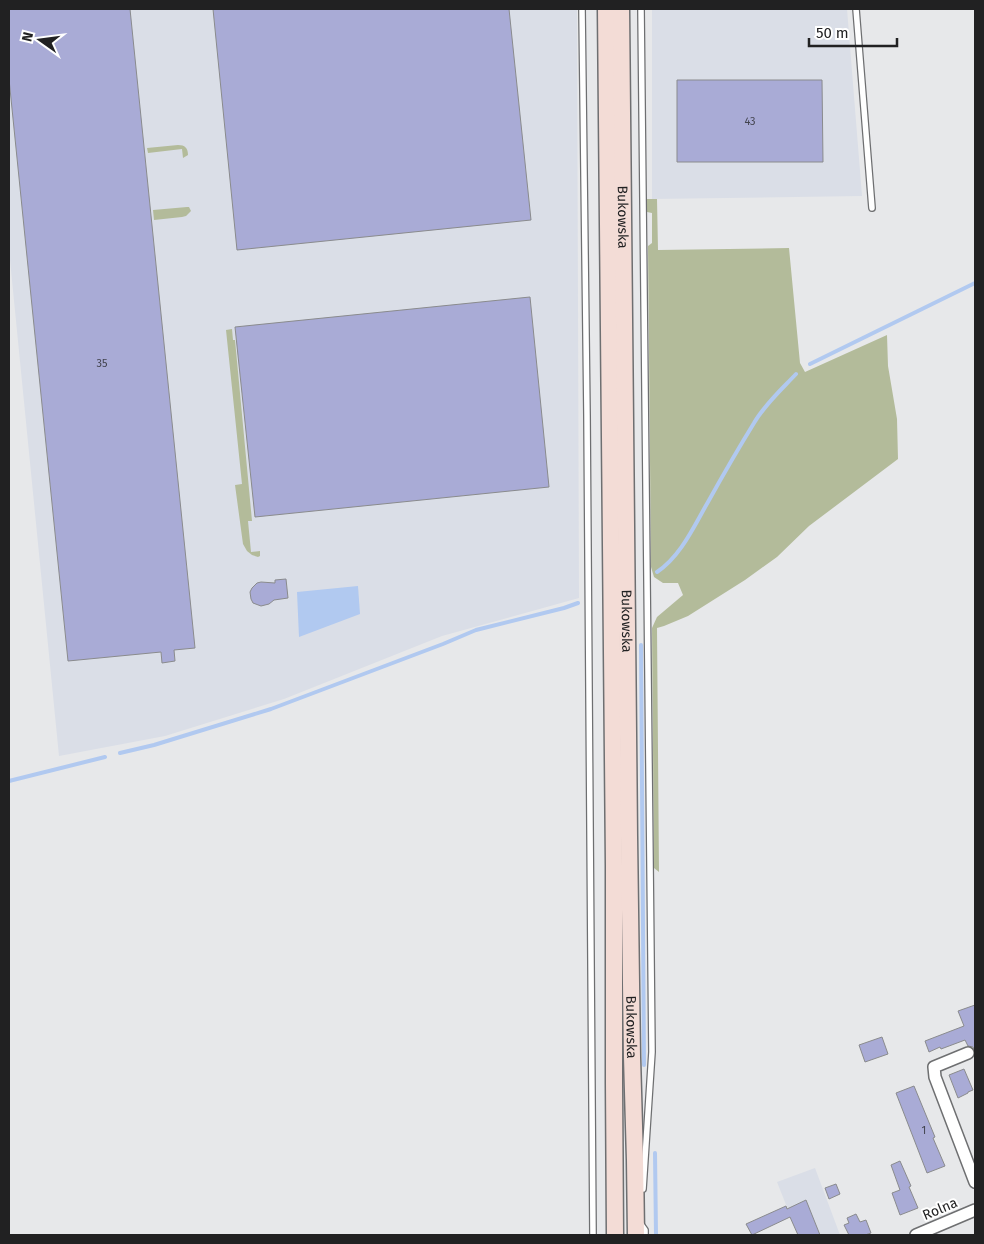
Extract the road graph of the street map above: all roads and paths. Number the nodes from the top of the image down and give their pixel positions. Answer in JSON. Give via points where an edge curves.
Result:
{"nodes":[{"id":1,"x":582,"y":9,"type":"edge"},
{"id":2,"x":606,"y":9,"type":"edge"},
{"id":3,"x":621,"y":9,"type":"edge"},
{"id":4,"x":641,"y":9,"type":"edge"},
{"id":5,"x":856,"y":9,"type":"edge"},
{"id":6,"x":872,"y":208,"type":"dead end"},
{"id":7,"x":968,"y":1053,"type":"dead end"},
{"id":8,"x":975,"y":1182,"type":"edge"},
{"id":9,"x":975,"y":1210,"type":"edge"},
{"id":10,"x":636,"y":1217,"type":"junction"},
{"id":11,"x":593,"y":1235,"type":"edge"},
{"id":12,"x":615,"y":1235,"type":"edge"},
{"id":13,"x":636,"y":1235,"type":"edge"},
{"id":14,"x":645,"y":1235,"type":"edge"},
{"id":15,"x":916,"y":1235,"type":"edge"}],
"edges":[{"from":1,"to":11,"type":"lane"},
{"from":2,"to":12,"type":"main road","name":"Bukowska"},
{"from":3,"to":10,"type":"main road","name":"Bukowska"},
{"from":4,"to":10,"type":"lane","via":[[652,1052],[643,1190]]},
{"from":5,"to":6,"type":"lane"},
{"from":7,"to":8,"type":"street","via":[[934,1067]]},
{"from":9,"to":15,"type":"street","name":"Rolna"},
{"from":10,"to":13,"type":"main road","name":"Bukowska"},
{"from":10,"to":14,"type":"lane"}]}
